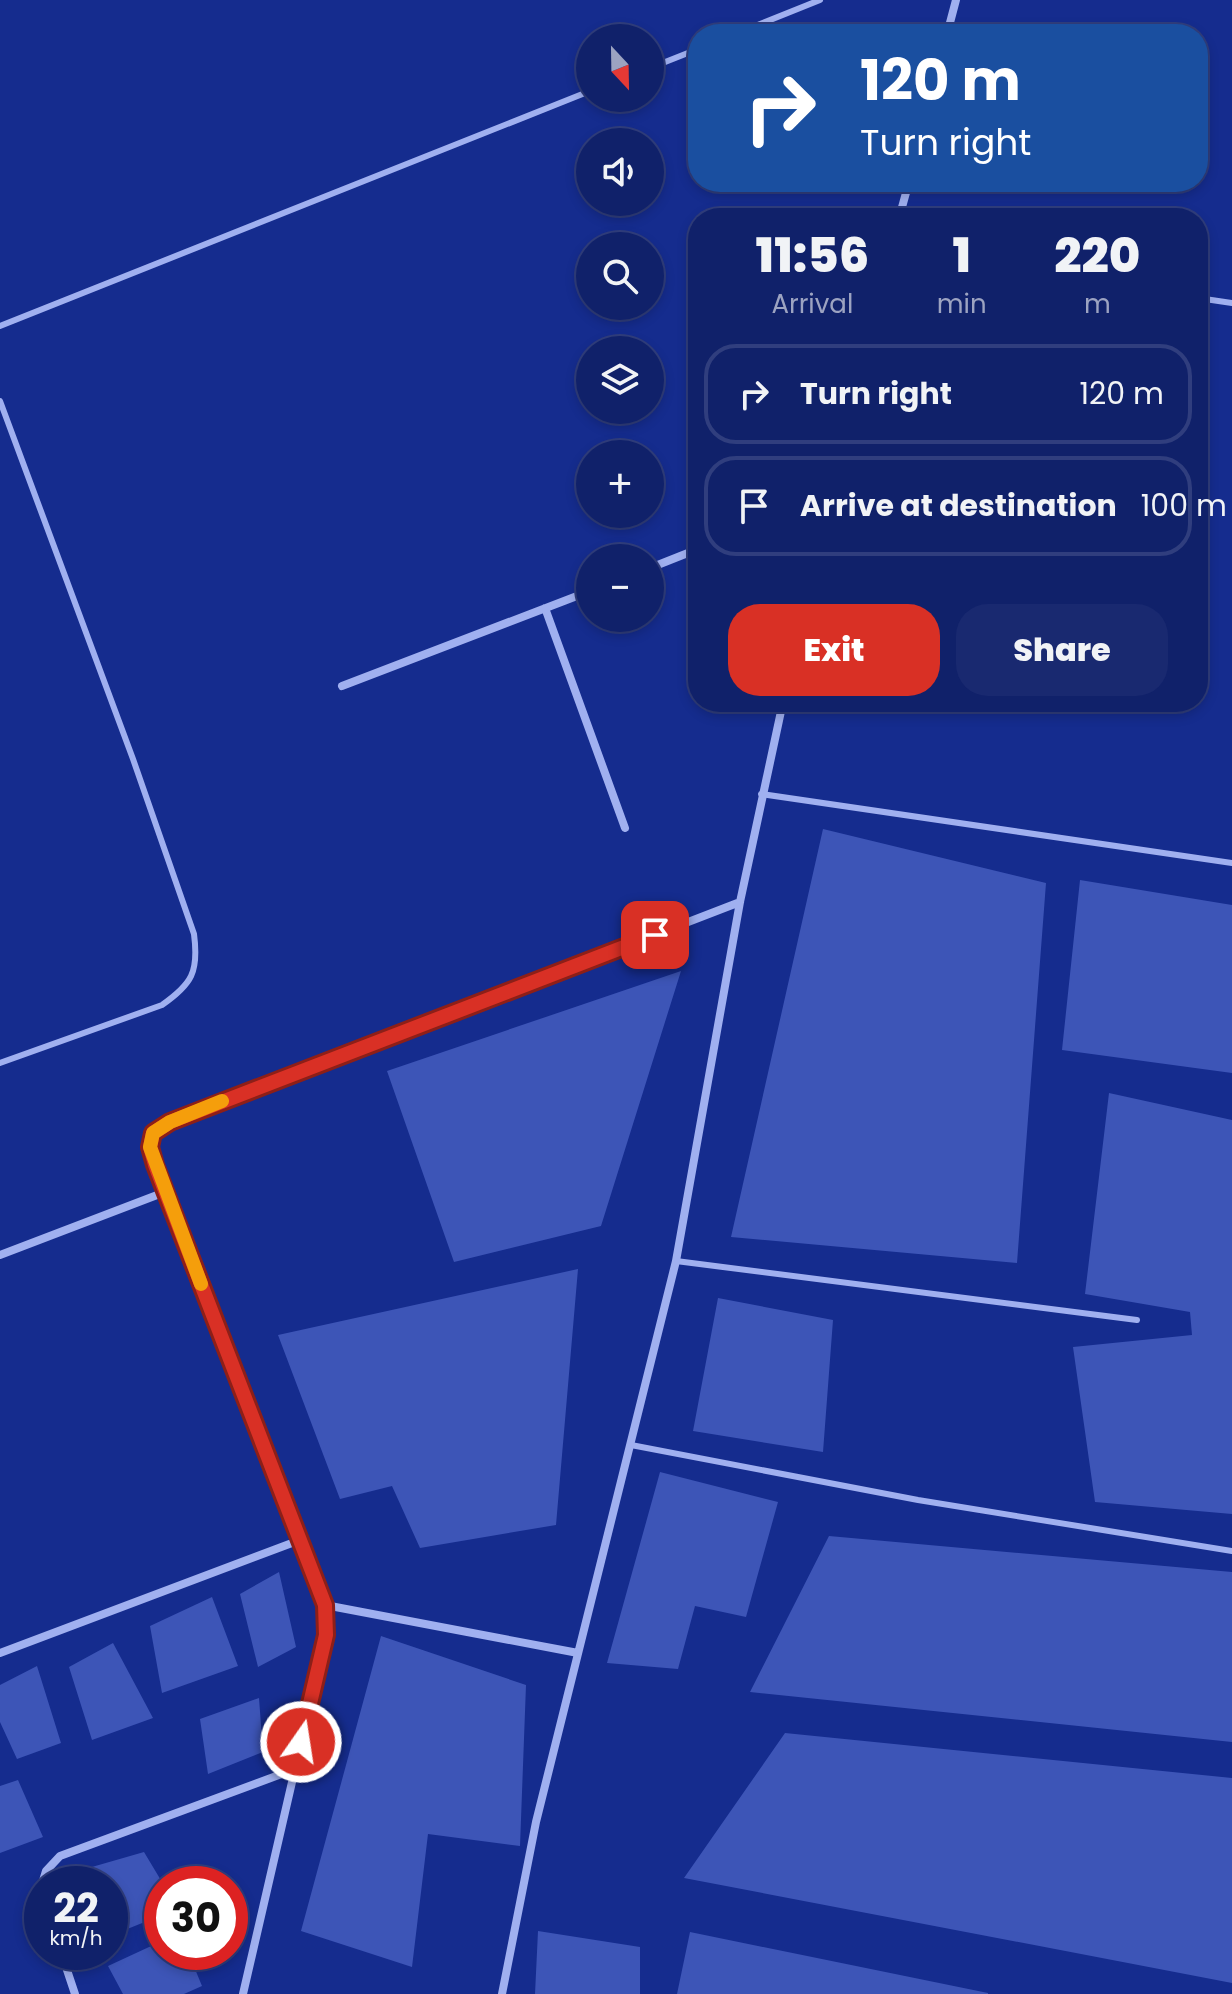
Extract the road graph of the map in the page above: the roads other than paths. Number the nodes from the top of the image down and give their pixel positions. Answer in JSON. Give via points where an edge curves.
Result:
{"nodes":[{"id":1,"x":820,"y":0,"type":"edge"},
{"id":2,"x":956,"y":0,"type":"edge"},
{"id":3,"x":760,"y":24,"type":"edge"},
{"id":4,"x":950,"y":24,"type":"edge"},
{"id":5,"x":688,"y":53,"type":"edge"},
{"id":6,"x":664,"y":62,"type":"edge"},
{"id":7,"x":576,"y":97,"type":"edge"},
{"id":8,"x":1208,"y":299,"type":"edge"},
{"id":9,"x":1232,"y":303,"type":"edge"},
{"id":10,"x":0,"y":326,"type":"edge"},
{"id":11,"x":0,"y":401,"type":"edge"},
{"id":12,"x":688,"y":553,"type":"edge"},
{"id":13,"x":664,"y":562,"type":"edge"},
{"id":14,"x":576,"y":596,"type":"edge"},
{"id":15,"x":545,"y":608,"type":"junction"},
{"id":16,"x":342,"y":686,"type":"dead end"},
{"id":17,"x":781,"y":712,"type":"edge"},
{"id":18,"x":761,"y":794,"type":"junction"},
{"id":19,"x":625,"y":828,"type":"dead end"},
{"id":20,"x":1232,"y":863,"type":"edge"},
{"id":21,"x":740,"y":902,"type":"junction"},
{"id":22,"x":0,"y":1063,"type":"edge"},
{"id":23,"x":165,"y":1192,"type":"junction"},
{"id":24,"x":0,"y":1255,"type":"edge"},
{"id":25,"x":676,"y":1261,"type":"junction"},
{"id":26,"x":1137,"y":1320,"type":"dead end"},
{"id":27,"x":631,"y":1445,"type":"junction"},
{"id":28,"x":300,"y":1540,"type":"junction"},
{"id":29,"x":1232,"y":1551,"type":"edge"},
{"id":30,"x":325,"y":1605,"type":"junction"},
{"id":31,"x":0,"y":1653,"type":"edge"},
{"id":32,"x":578,"y":1653,"type":"junction"},
{"id":33,"x":295,"y":1769,"type":"junction"},
{"id":34,"x":51,"y":1866,"type":"edge"},
{"id":35,"x":67,"y":1970,"type":"edge"},
{"id":36,"x":75,"y":1994,"type":"edge"},
{"id":37,"x":243,"y":1994,"type":"edge"},
{"id":38,"x":502,"y":1994,"type":"edge"}],
"edges":[{"from":1,"to":3,"type":"lane"},
{"from":2,"to":4,"type":"street"},
{"from":5,"to":6,"type":"lane"},
{"from":7,"to":10,"type":"lane"},
{"from":8,"to":9,"type":"lane"},
{"from":11,"to":22,"type":"lane","via":[[133,759],[194,934],[197,959],[185,989],[162,1005]]},
{"from":12,"to":13,"type":"street"},
{"from":14,"to":15,"type":"street"},
{"from":15,"to":16,"type":"street"},
{"from":15,"to":19,"type":"street"},
{"from":17,"to":18,"type":"street"},
{"from":18,"to":20,"type":"lane"},
{"from":18,"to":21,"type":"street"},
{"from":21,"to":23,"type":"street","via":[[170,1122],[153,1133],[150,1147]]},
{"from":21,"to":25,"type":"street"},
{"from":23,"to":24,"type":"street"},
{"from":23,"to":28,"type":"street"},
{"from":25,"to":26,"type":"lane"},
{"from":25,"to":27,"type":"street"},
{"from":27,"to":29,"type":"lane","via":[[918,1500]]},
{"from":27,"to":32,"type":"street"},
{"from":28,"to":30,"type":"street"},
{"from":28,"to":31,"type":"street"},
{"from":30,"to":32,"type":"street"},
{"from":30,"to":33,"type":"street","via":[[326,1635]]},
{"from":32,"to":38,"type":"street","via":[[536,1822]]},
{"from":33,"to":34,"type":"street","via":[[60,1856]]},
{"from":33,"to":37,"type":"street"},
{"from":35,"to":36,"type":"street"}]}
